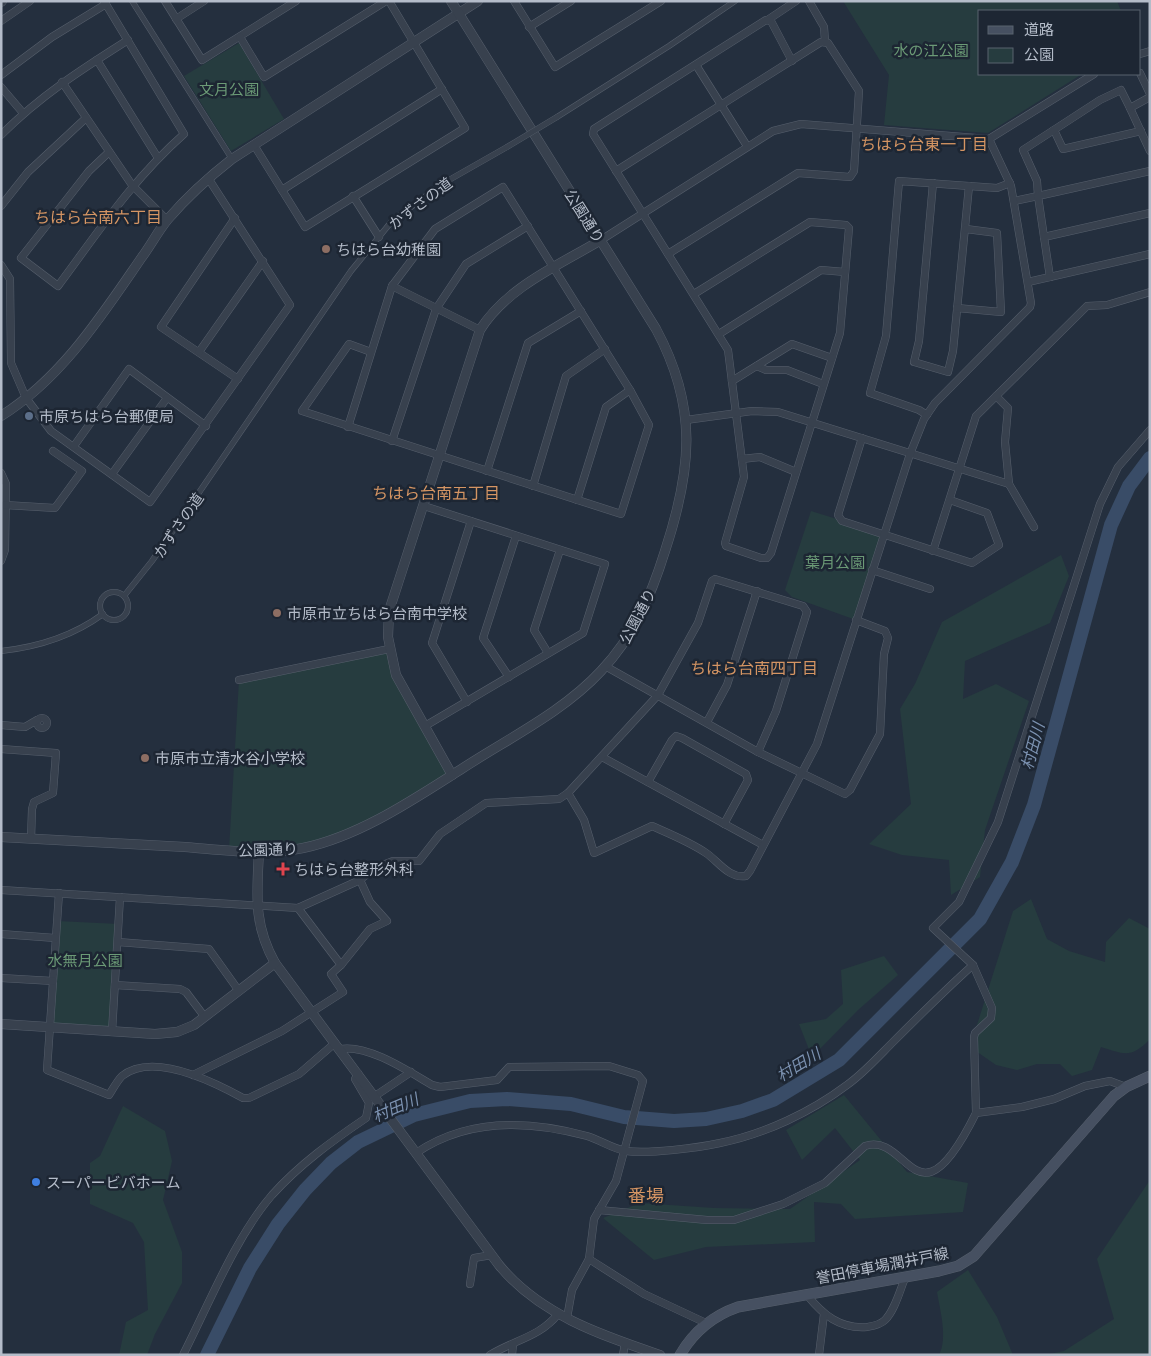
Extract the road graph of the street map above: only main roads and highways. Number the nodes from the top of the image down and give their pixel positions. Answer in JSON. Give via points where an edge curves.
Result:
{"nodes":[{"id":1,"x":1150,"y":1076,"type":"edge"},
{"id":2,"x":680,"y":1355,"type":"edge"}],
"edges":[{"from":1,"to":2,"type":"main road","name":"誉田停車場潤井戸線","via":[[1126,1087],[1098,1114],[974,1256],[958,1266],[738,1307],[706,1323],[692,1335]]}]}
